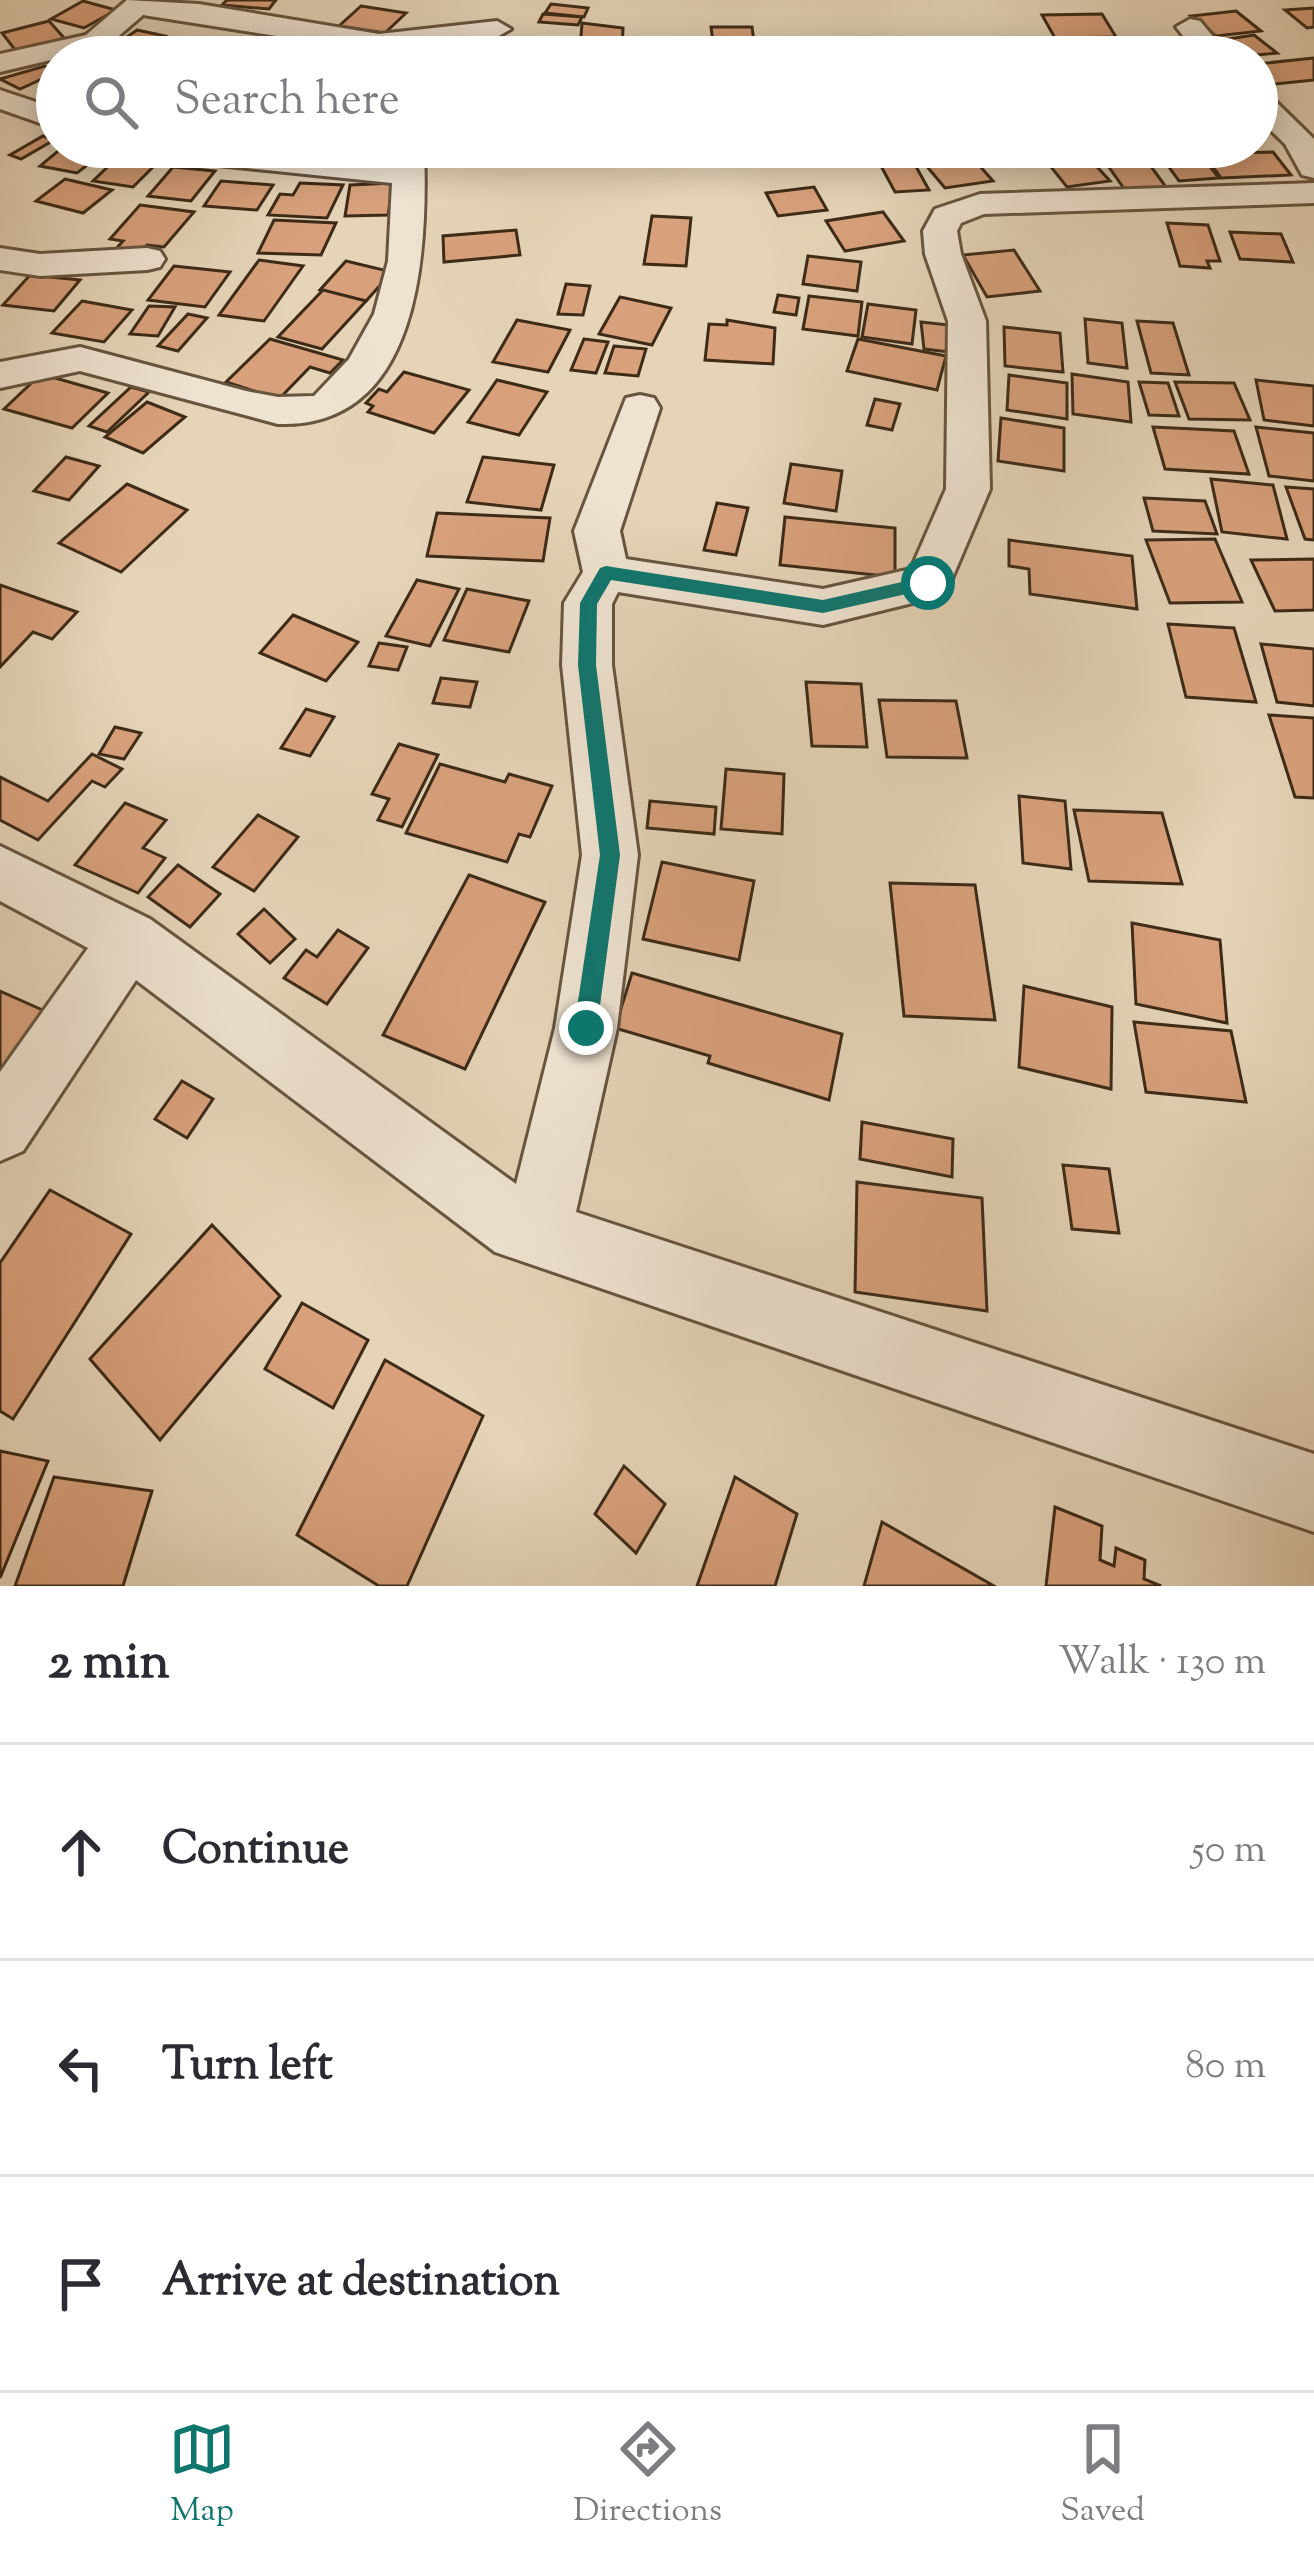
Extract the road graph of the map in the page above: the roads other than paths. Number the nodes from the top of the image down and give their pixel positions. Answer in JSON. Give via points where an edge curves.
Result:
{"nodes":[{"id":1,"x":141,"y":3,"type":"edge"},
{"id":2,"x":1190,"y":27,"type":"dead end"},
{"id":3,"x":497,"y":29,"type":"dead end"},
{"id":4,"x":333,"y":35,"type":"edge"},
{"id":5,"x":103,"y":36,"type":"edge"},
{"id":6,"x":447,"y":36,"type":"edge"},
{"id":7,"x":1198,"y":36,"type":"edge"},
{"id":8,"x":36,"y":55,"type":"edge"},
{"id":9,"x":0,"y":63,"type":"edge"},
{"id":10,"x":0,"y":99,"type":"edge"},
{"id":11,"x":36,"y":112,"type":"edge"},
{"id":12,"x":1278,"y":132,"type":"edge"},
{"id":13,"x":408,"y":168,"type":"edge"},
{"id":14,"x":1309,"y":179,"type":"edge"},
{"id":15,"x":0,"y":259,"type":"edge"},
{"id":16,"x":147,"y":259,"type":"dead end"},
{"id":17,"x":0,"y":375,"type":"edge"},
{"id":18,"x":640,"y":408,"type":"dead end"},
{"id":19,"x":606,"y":573,"type":"junction"},
{"id":20,"x":0,"y":872,"type":"edge"},
{"id":21,"x":129,"y":939,"type":"junction"},
{"id":22,"x":0,"y":1128,"type":"edge"},
{"id":23,"x":519,"y":1228,"type":"junction"},
{"id":24,"x":1314,"y":1495,"type":"edge"}],
"edges":[{"from":1,"to":4,"type":"street"},
{"from":1,"to":5,"type":"street"},
{"from":2,"to":7,"type":"street"},
{"from":3,"to":6,"type":"street"},
{"from":8,"to":9,"type":"street"},
{"from":10,"to":11,"type":"street"},
{"from":12,"to":14,"type":"street"},
{"from":13,"to":17,"type":"street","via":[[409,258],[389,331],[326,407],[276,412],[80,358]]},
{"from":14,"to":19,"type":"street","via":[[980,203],[947,215],[943,254],[967,321],[968,489],[928,583],[823,607]]},
{"from":15,"to":16,"type":"street"},
{"from":18,"to":19,"type":"street","via":[[596,531]]},
{"from":19,"to":23,"type":"street","via":[[588,603],[587,665],[610,855],[586,1028],[543,1211]]},
{"from":20,"to":21,"type":"street"},
{"from":21,"to":22,"type":"street"},
{"from":21,"to":23,"type":"street"},
{"from":23,"to":24,"type":"street"}]}
